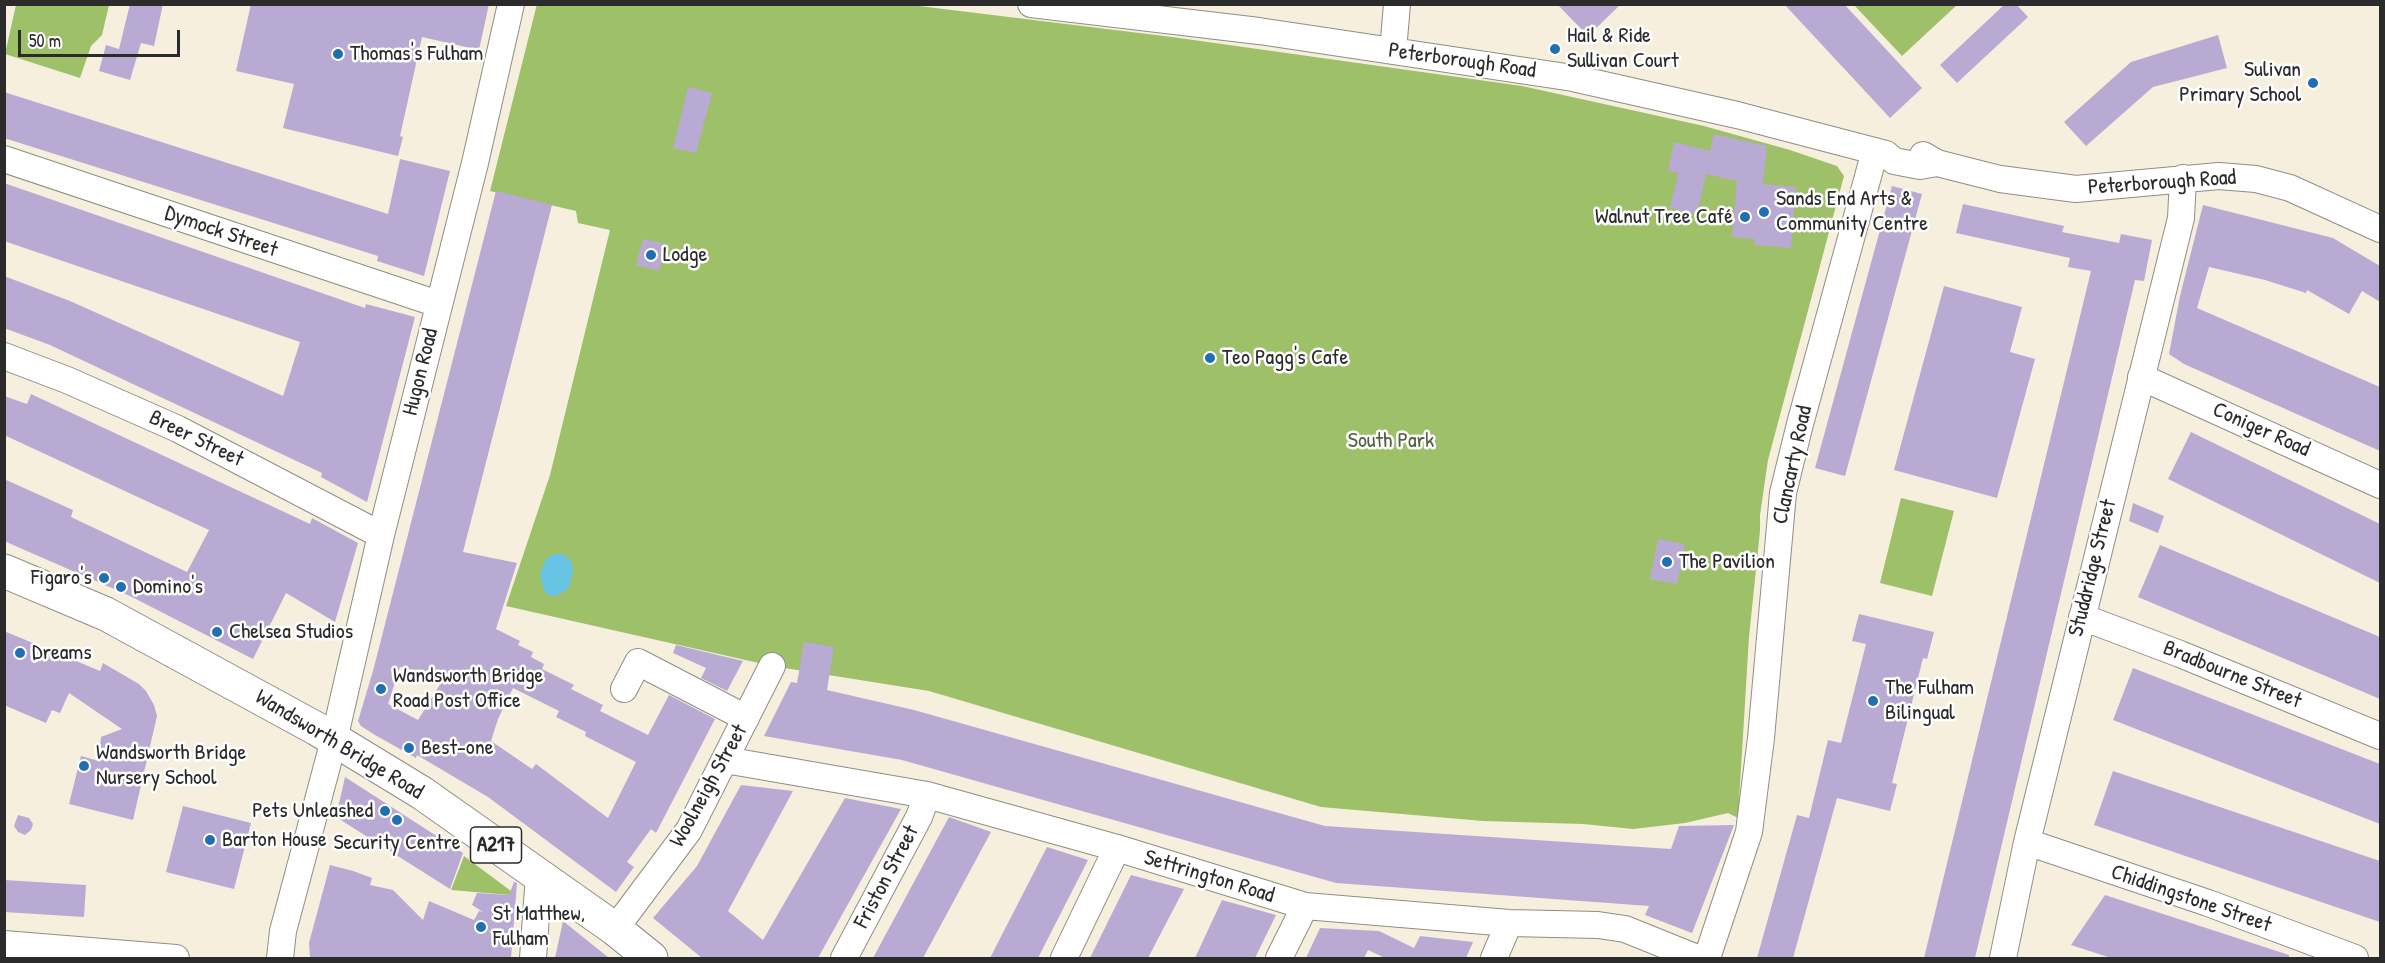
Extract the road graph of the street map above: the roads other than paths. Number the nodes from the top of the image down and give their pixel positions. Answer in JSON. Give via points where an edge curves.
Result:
{"nodes":[{"id":1,"x":511,"y":4,"type":"edge"},
{"id":2,"x":1031,"y":4,"type":"edge"},
{"id":3,"x":1397,"y":4,"type":"edge"},
{"id":4,"x":1393,"y":51,"type":"junction"},
{"id":5,"x":1880,"y":153,"type":"junction"},
{"id":6,"x":4,"y":159,"type":"edge"},
{"id":7,"x":2183,"y":178,"type":"junction"},
{"id":8,"x":2380,"y":229,"type":"edge"},
{"id":9,"x":438,"y":304,"type":"junction"},
{"id":10,"x":4,"y":356,"type":"edge"},
{"id":11,"x":2141,"y":377,"type":"junction"},
{"id":12,"x":2380,"y":485,"type":"edge"},
{"id":13,"x":381,"y":535,"type":"junction"},
{"id":14,"x":4,"y":571,"type":"edge"},
{"id":15,"x":2082,"y":617,"type":"junction"},
{"id":16,"x":772,"y":666,"type":"dead end"},
{"id":17,"x":624,"y":689,"type":"dead end"},
{"id":18,"x":746,"y":718,"type":"junction"},
{"id":19,"x":2380,"y":736,"type":"edge"},
{"id":20,"x":334,"y":740,"type":"junction"},
{"id":21,"x":725,"y":760,"type":"junction"},
{"id":22,"x":927,"y":795,"type":"junction"},
{"id":23,"x":2027,"y":842,"type":"junction"},
{"id":24,"x":1117,"y":848,"type":"junction"},
{"id":25,"x":539,"y":875,"type":"junction"},
{"id":26,"x":1305,"y":906,"type":"junction"},
{"id":27,"x":1509,"y":923,"type":"junction"},
{"id":28,"x":615,"y":929,"type":"junction"},
{"id":29,"x":4,"y":945,"type":"edge"},
{"id":30,"x":176,"y":958,"type":"edge"},
{"id":31,"x":280,"y":958,"type":"edge"},
{"id":32,"x":533,"y":958,"type":"edge"},
{"id":33,"x":651,"y":958,"type":"edge"},
{"id":34,"x":843,"y":958,"type":"edge"},
{"id":35,"x":1064,"y":958,"type":"edge"},
{"id":36,"x":1279,"y":958,"type":"edge"},
{"id":37,"x":1494,"y":958,"type":"edge"},
{"id":38,"x":1697,"y":958,"type":"edge"},
{"id":39,"x":1707,"y":958,"type":"edge"},
{"id":40,"x":2002,"y":958,"type":"edge"},
{"id":41,"x":2355,"y":958,"type":"edge"}],
"edges":[{"from":1,"to":9,"type":"street","name":"Hugon Road","via":[[476,163]]},
{"from":2,"to":4,"type":"street","name":"Peterborough Road"},
{"from":3,"to":4,"type":"street"},
{"from":4,"to":5,"type":"street","name":"Peterborough Road","via":[[1573,78]]},
{"from":5,"to":7,"type":"street","name":"Peterborough Road","via":[[1894,161],[1920,166],[1937,163],[2000,179],[2076,189]]},
{"from":5,"to":39,"type":"street","name":"Clancarty Road","via":[[1783,494],[1749,832]]},
{"from":6,"to":9,"type":"street","name":"Dymock Street"},
{"from":7,"to":8,"type":"street","name":"Peterborough Road","via":[[2256,179],[2290,188]]},
{"from":7,"to":11,"type":"street","name":"Studdridge Street","via":[[2181,218]]},
{"from":9,"to":13,"type":"street","name":"Hugon Road"},
{"from":10,"to":13,"type":"street","name":"Breer Street","via":[[178,429]]},
{"from":11,"to":12,"type":"street","name":"Coniger Road"},
{"from":11,"to":15,"type":"street","name":"Studdridge Street"},
{"from":13,"to":20,"type":"street","name":"Hugon Road"},
{"from":14,"to":20,"type":"main road","name":"Wandsworth Bridge Road","number":"A217","via":[[106,614]]},
{"from":15,"to":19,"type":"street","name":"Bradbourne Street"},
{"from":15,"to":23,"type":"street","name":"Studdridge Street"},
{"from":16,"to":18,"type":"street","name":"Woolneigh Street"},
{"from":17,"to":18,"type":"street","via":[[638,662]]},
{"from":18,"to":21,"type":"street","name":"Woolneigh Street"},
{"from":20,"to":25,"type":"main road","name":"Wandsworth Bridge Road","number":"A217","via":[[422,794]]},
{"from":20,"to":31,"type":"street","name":"Hugon Road","via":[[283,931]]},
{"from":21,"to":22,"type":"street","name":"Settrington Road"},
{"from":21,"to":28,"type":"street","name":"Woolneigh Street","via":[[689,830]]},
{"from":22,"to":24,"type":"street","name":"Settrington Road"},
{"from":22,"to":34,"type":"street","name":"Friston Street"},
{"from":23,"to":40,"type":"street","name":"Studdridge Street"},
{"from":23,"to":41,"type":"street","name":"Chiddingstone Street"},
{"from":24,"to":26,"type":"street","name":"Settrington Road"},
{"from":24,"to":35,"type":"street"},
{"from":25,"to":28,"type":"main road","name":"Wandsworth Bridge Road","number":"A217"},
{"from":25,"to":32,"type":"street"},
{"from":26,"to":27,"type":"street","name":"Settrington Road"},
{"from":26,"to":36,"type":"street"},
{"from":27,"to":37,"type":"street"},
{"from":27,"to":38,"type":"street","name":"Settrington Road","via":[[1598,925],[1625,930]]},
{"from":28,"to":33,"type":"main road","name":"Wandsworth Bridge Road","number":"A217"},
{"from":29,"to":30,"type":"street"}]}
